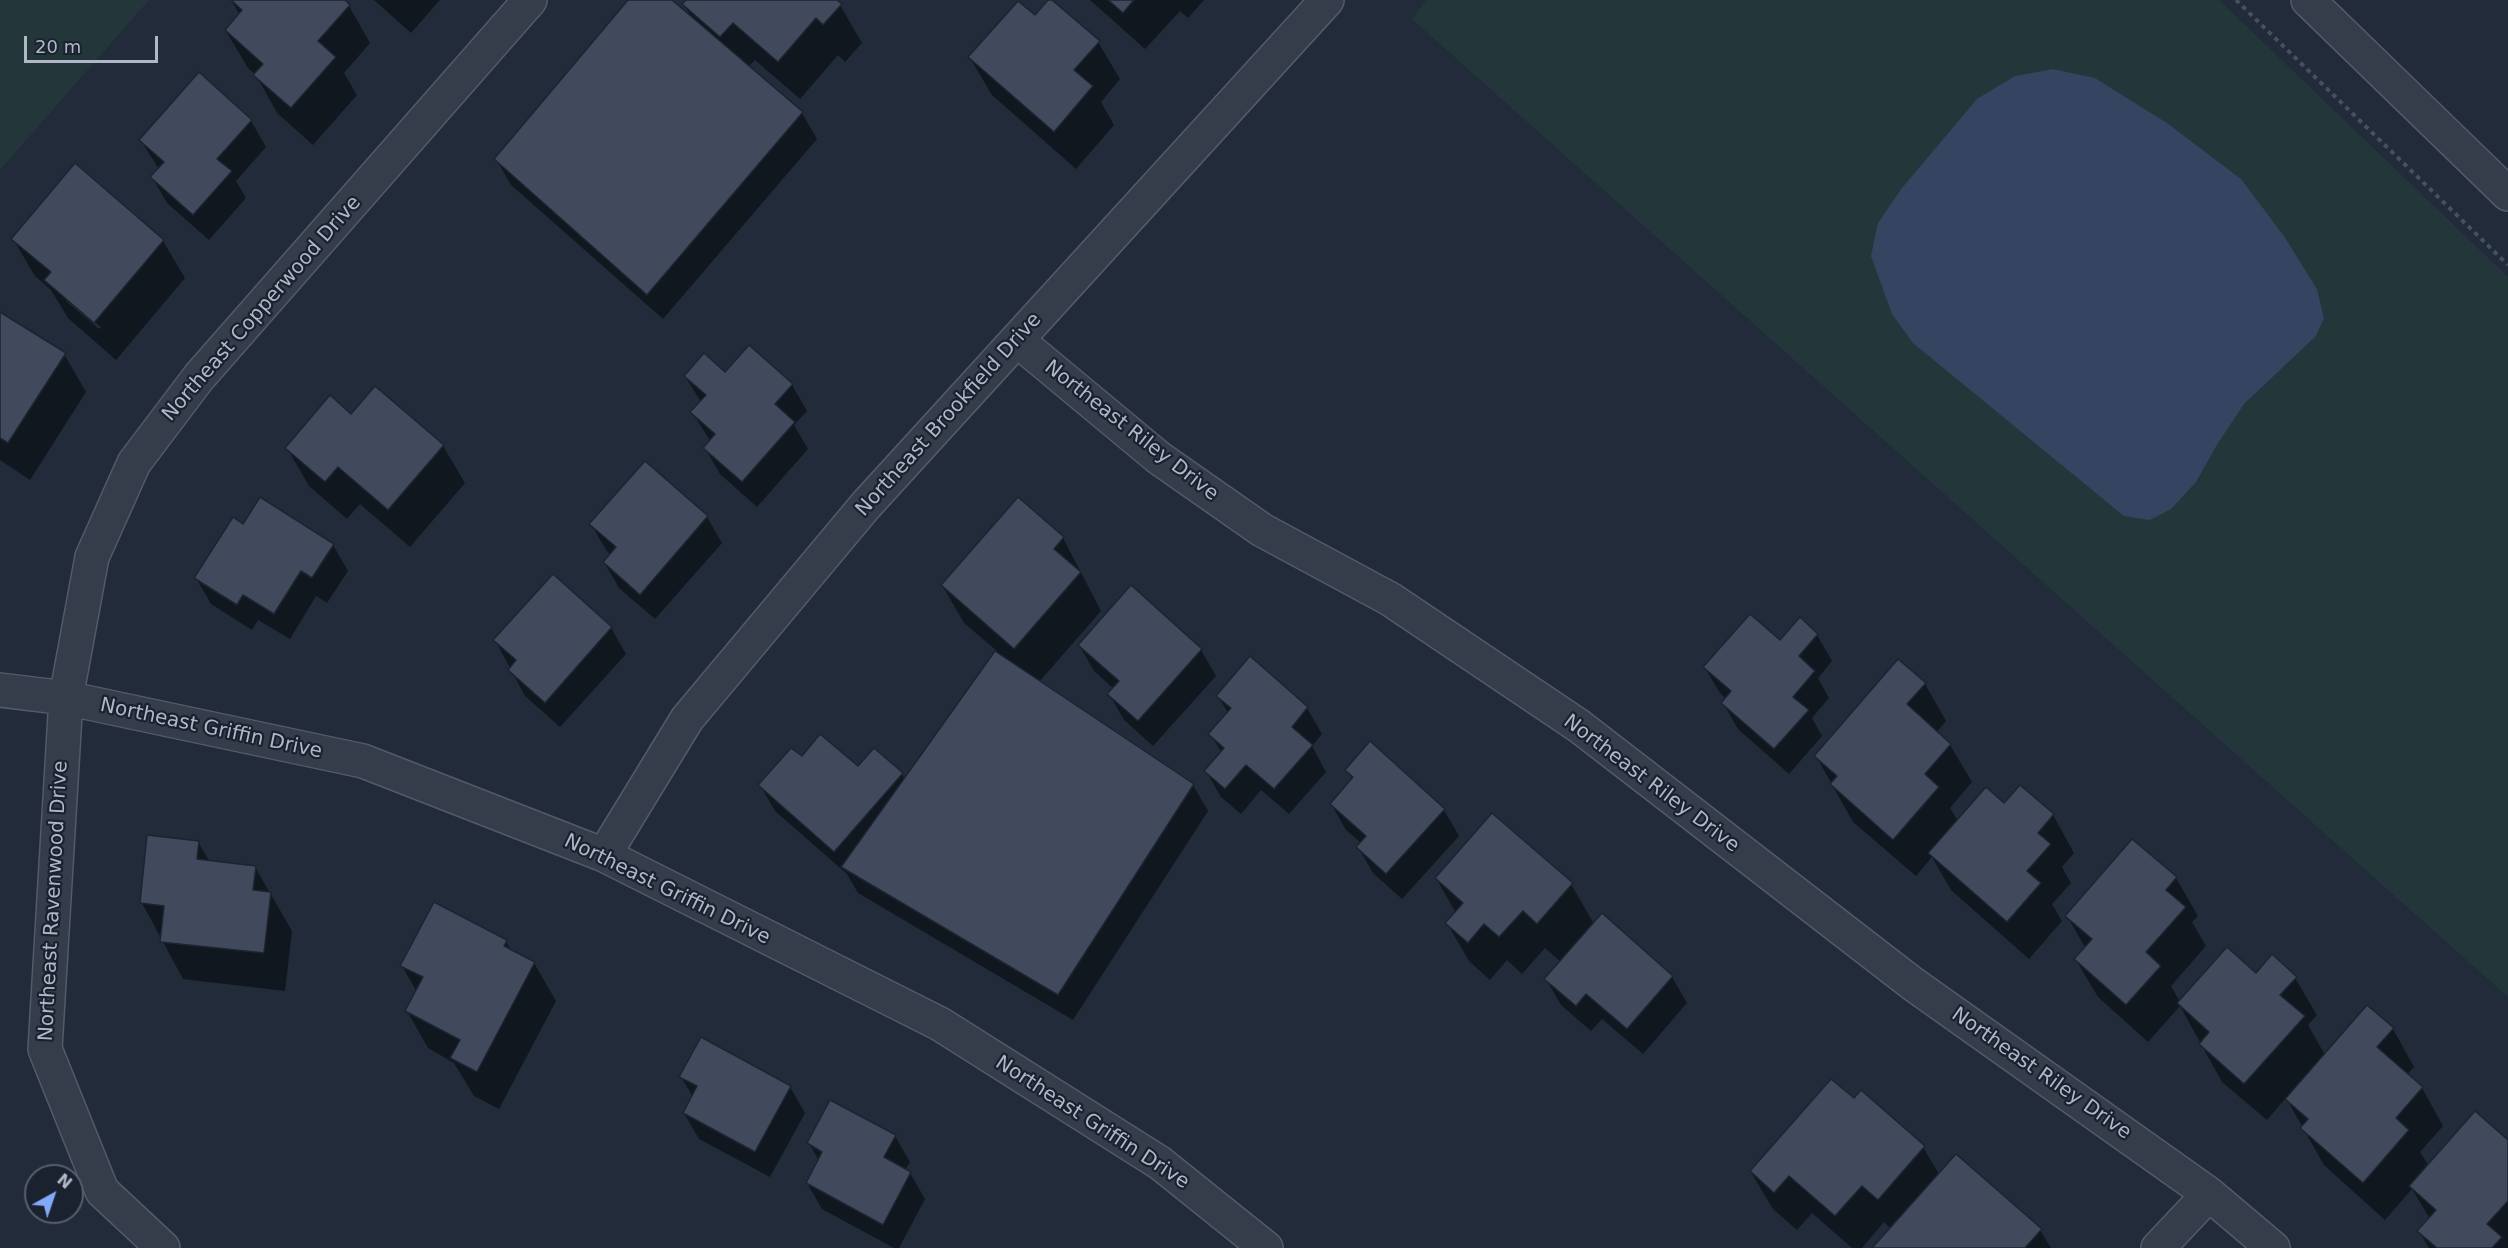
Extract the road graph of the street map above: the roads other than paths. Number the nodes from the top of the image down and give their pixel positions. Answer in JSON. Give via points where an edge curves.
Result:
{"nodes":[{"id":1,"x":530,"y":0,"type":"edge"},
{"id":2,"x":1327,"y":0,"type":"edge"},
{"id":3,"x":2308,"y":0,"type":"edge"},
{"id":4,"x":2508,"y":194,"type":"edge"},
{"id":5,"x":1017,"y":340,"type":"junction"},
{"id":6,"x":0,"y":690,"type":"edge"},
{"id":7,"x":66,"y":698,"type":"junction"},
{"id":8,"x":604,"y":855,"type":"junction"},
{"id":9,"x":2209,"y":1194,"type":"junction"},
{"id":10,"x":163,"y":1248,"type":"edge"},
{"id":11,"x":1266,"y":1248,"type":"edge"},
{"id":12,"x":2158,"y":1248,"type":"edge"},
{"id":13,"x":2273,"y":1248,"type":"edge"}],
"edges":[{"from":1,"to":7,"type":"street","name":"Northeast Copperwood Drive","via":[[199,376],[134,463],[92,557]]},
{"from":2,"to":5,"type":"street","name":"Northeast Brookfield Drive"},
{"from":3,"to":4,"type":"street"},
{"from":5,"to":8,"type":"street","name":"Northeast Brookfield Drive","via":[[866,505],[687,719]]},
{"from":5,"to":9,"type":"street","name":"Northeast Riley Drive","via":[[1159,458],[1262,530],[1390,599],[1578,726],[1913,984]]},
{"from":6,"to":7,"type":"street","name":"Northeast Griffin Drive"},
{"from":7,"to":8,"type":"street","name":"Northeast Griffin Drive","via":[[363,761]]},
{"from":7,"to":10,"type":"street","name":"Northeast Ravenwood Drive","via":[[45,1049],[102,1191]]},
{"from":8,"to":11,"type":"street","name":"Northeast Griffin Drive","via":[[940,1024],[1160,1163]]},
{"from":9,"to":12,"type":"street"},
{"from":9,"to":13,"type":"street","name":"Northeast Riley Drive"}]}
